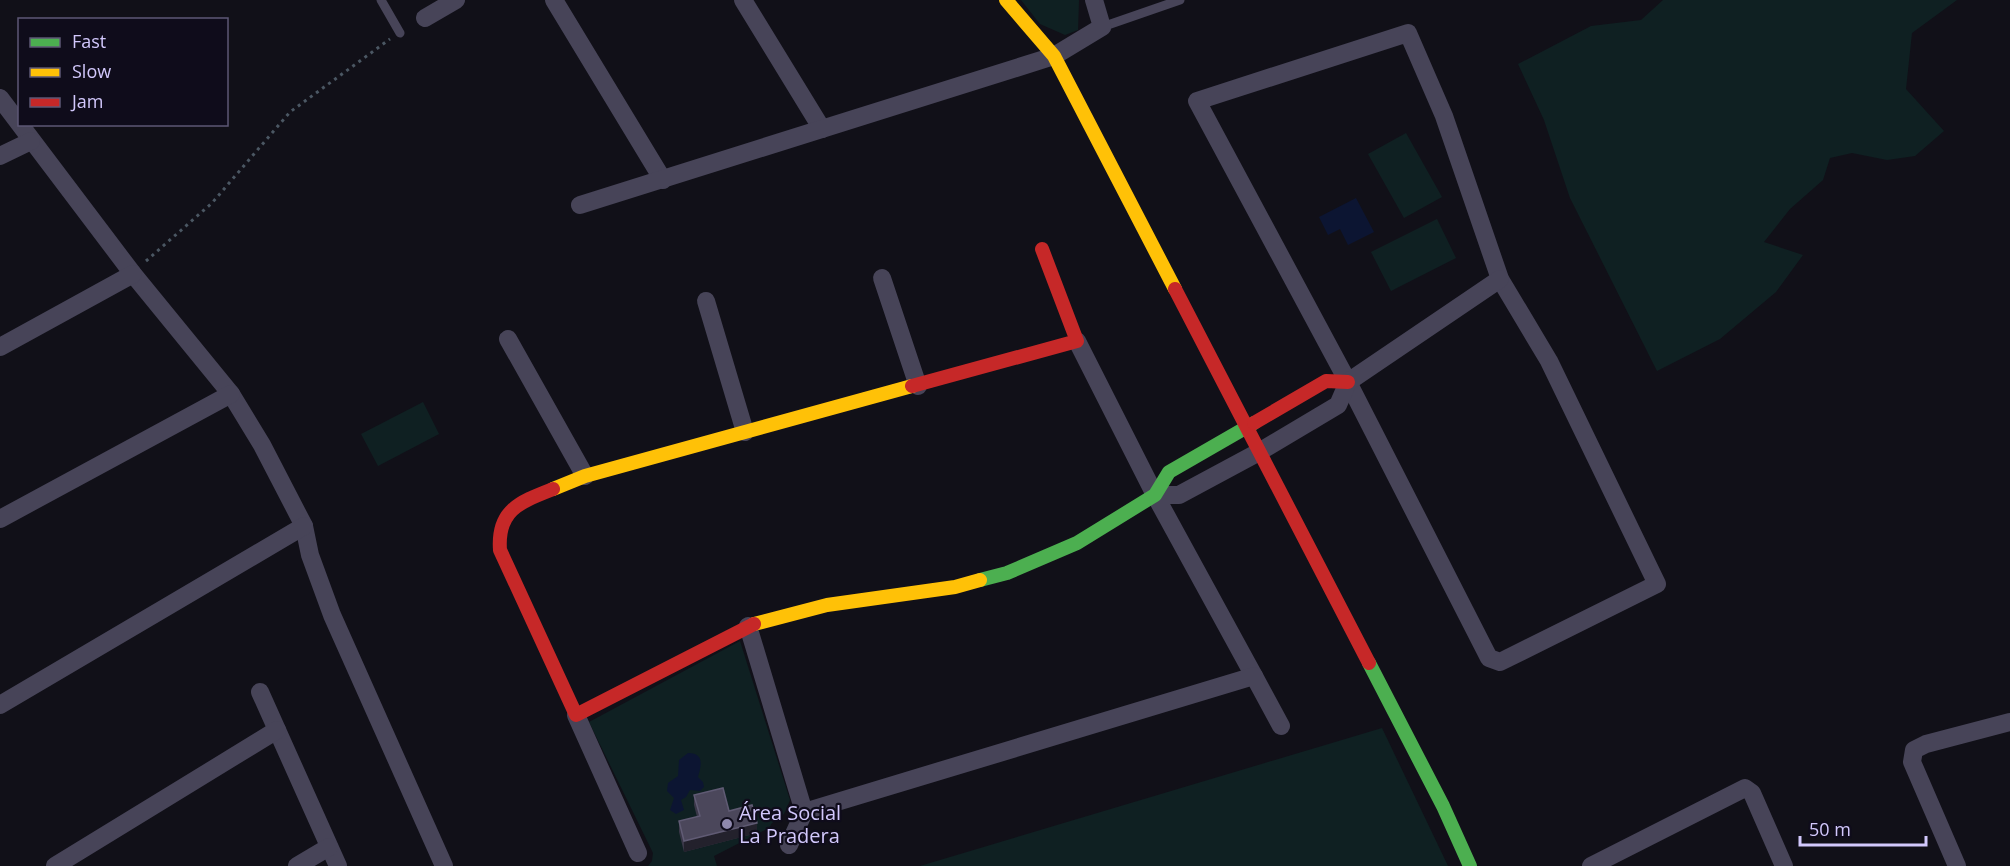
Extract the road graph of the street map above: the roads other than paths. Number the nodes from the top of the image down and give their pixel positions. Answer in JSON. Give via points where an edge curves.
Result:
{"nodes":[{"id":1,"x":381,"y":0,"type":"edge"},
{"id":2,"x":456,"y":0,"type":"edge"},
{"id":3,"x":554,"y":0,"type":"edge"},
{"id":4,"x":744,"y":0,"type":"edge"},
{"id":5,"x":1006,"y":0,"type":"edge"},
{"id":6,"x":1094,"y":0,"type":"edge"},
{"id":7,"x":1180,"y":0,"type":"edge"},
{"id":8,"x":425,"y":18,"type":"dead end"},
{"id":9,"x":1102,"y":27,"type":"junction"},
{"id":10,"x":400,"y":33,"type":"road end"},
{"id":11,"x":1054,"y":56,"type":"junction"},
{"id":12,"x":0,"y":98,"type":"edge"},
{"id":13,"x":18,"y":123,"type":"edge"},
{"id":14,"x":20,"y":126,"type":"edge"},
{"id":15,"x":822,"y":129,"type":"junction"},
{"id":16,"x":31,"y":141,"type":"junction"},
{"id":17,"x":0,"y":156,"type":"edge"},
{"id":18,"x":663,"y":180,"type":"junction"},
{"id":19,"x":580,"y":205,"type":"dead end"},
{"id":20,"x":1042,"y":249,"type":"dead end"},
{"id":21,"x":133,"y":274,"type":"junction"},
{"id":22,"x":882,"y":278,"type":"dead end"},
{"id":23,"x":1500,"y":279,"type":"junction"},
{"id":24,"x":706,"y":301,"type":"dead end"},
{"id":25,"x":508,"y":339,"type":"dead end"},
{"id":26,"x":1077,"y":341,"type":"junction"},
{"id":27,"x":0,"y":347,"type":"edge"},
{"id":28,"x":1348,"y":382,"type":"junction"},
{"id":29,"x":918,"y":386,"type":"junction"},
{"id":30,"x":231,"y":394,"type":"junction"},
{"id":31,"x":1245,"y":427,"type":"junction"},
{"id":32,"x":745,"y":432,"type":"junction"},
{"id":33,"x":1259,"y":452,"type":"junction"},
{"id":34,"x":585,"y":476,"type":"junction"},
{"id":35,"x":1155,"y":495,"type":"junction"},
{"id":36,"x":0,"y":519,"type":"edge"},
{"id":37,"x":304,"y":526,"type":"junction"},
{"id":38,"x":748,"y":626,"type":"junction"},
{"id":39,"x":1254,"y":676,"type":"junction"},
{"id":40,"x":260,"y":692,"type":"dead end"},
{"id":41,"x":0,"y":705,"type":"edge"},
{"id":42,"x":576,"y":715,"type":"junction"},
{"id":43,"x":2010,"y":722,"type":"edge"},
{"id":44,"x":1281,"y":726,"type":"dead end"},
{"id":45,"x":277,"y":730,"type":"junction"},
{"id":46,"x":804,"y":812,"type":"junction"},
{"id":47,"x":789,"y":845,"type":"dead end"},
{"id":48,"x":329,"y":847,"type":"junction"},
{"id":49,"x":638,"y":853,"type":"dead end"},
{"id":50,"x":55,"y":866,"type":"edge"},
{"id":51,"x":297,"y":866,"type":"edge"},
{"id":52,"x":338,"y":866,"type":"edge"},
{"id":53,"x":444,"y":866,"type":"edge"},
{"id":54,"x":1470,"y":866,"type":"edge"},
{"id":55,"x":1591,"y":866,"type":"edge"},
{"id":56,"x":1784,"y":866,"type":"edge"},
{"id":57,"x":1957,"y":866,"type":"edge"}],
"edges":[{"from":1,"to":10,"type":"lane"},
{"from":2,"to":8,"type":"street"},
{"from":3,"to":18,"type":"street"},
{"from":4,"to":15,"type":"street"},
{"from":5,"to":11,"type":"street"},
{"from":6,"to":9,"type":"street"},
{"from":7,"to":9,"type":"lane"},
{"from":9,"to":11,"type":"street"},
{"from":11,"to":15,"type":"street"},
{"from":11,"to":31,"type":"street"},
{"from":12,"to":13,"type":"street"},
{"from":14,"to":16,"type":"street"},
{"from":15,"to":18,"type":"street"},
{"from":16,"to":17,"type":"street"},
{"from":16,"to":21,"type":"street"},
{"from":18,"to":19,"type":"street"},
{"from":20,"to":26,"type":"street"},
{"from":21,"to":27,"type":"street"},
{"from":21,"to":30,"type":"street"},
{"from":22,"to":29,"type":"street"},
{"from":23,"to":28,"type":"street"},
{"from":23,"to":28,"type":"street","via":[[1444,116],[1408,33],[1197,101]]},
{"from":23,"to":28,"type":"street","via":[[1549,361],[1657,584],[1494,662]]},
{"from":24,"to":32,"type":"street"},
{"from":25,"to":34,"type":"street"},
{"from":26,"to":29,"type":"street"},
{"from":26,"to":35,"type":"street"},
{"from":28,"to":31,"type":"street","via":[[1326,381]]},
{"from":28,"to":33,"type":"street","via":[[1338,405]]},
{"from":29,"to":32,"type":"street"},
{"from":30,"to":36,"type":"street"},
{"from":30,"to":37,"type":"street"},
{"from":31,"to":33,"type":"street"},
{"from":31,"to":35,"type":"street","via":[[1169,472]]},
{"from":32,"to":34,"type":"street"},
{"from":33,"to":35,"type":"street","via":[[1179,495]]},
{"from":33,"to":54,"type":"street","via":[[1443,806]]},
{"from":34,"to":42,"type":"street","via":[[516,507],[498,529],[500,550]]},
{"from":35,"to":38,"type":"street","via":[[1077,543],[1007,573],[955,587],[827,605]]},
{"from":35,"to":39,"type":"street"},
{"from":37,"to":41,"type":"street"},
{"from":37,"to":53,"type":"street","via":[[332,615]]},
{"from":38,"to":42,"type":"street"},
{"from":38,"to":46,"type":"street"},
{"from":39,"to":44,"type":"street"},
{"from":39,"to":46,"type":"street"},
{"from":40,"to":45,"type":"street"},
{"from":42,"to":49,"type":"street"},
{"from":43,"to":57,"type":"street","via":[[1914,750],[1912,762]]},
{"from":45,"to":48,"type":"street"},
{"from":45,"to":50,"type":"street"},
{"from":46,"to":47,"type":"street"},
{"from":48,"to":51,"type":"street"},
{"from":48,"to":52,"type":"street"},
{"from":55,"to":56,"type":"street","via":[[1744,788],[1752,793]]}]}
